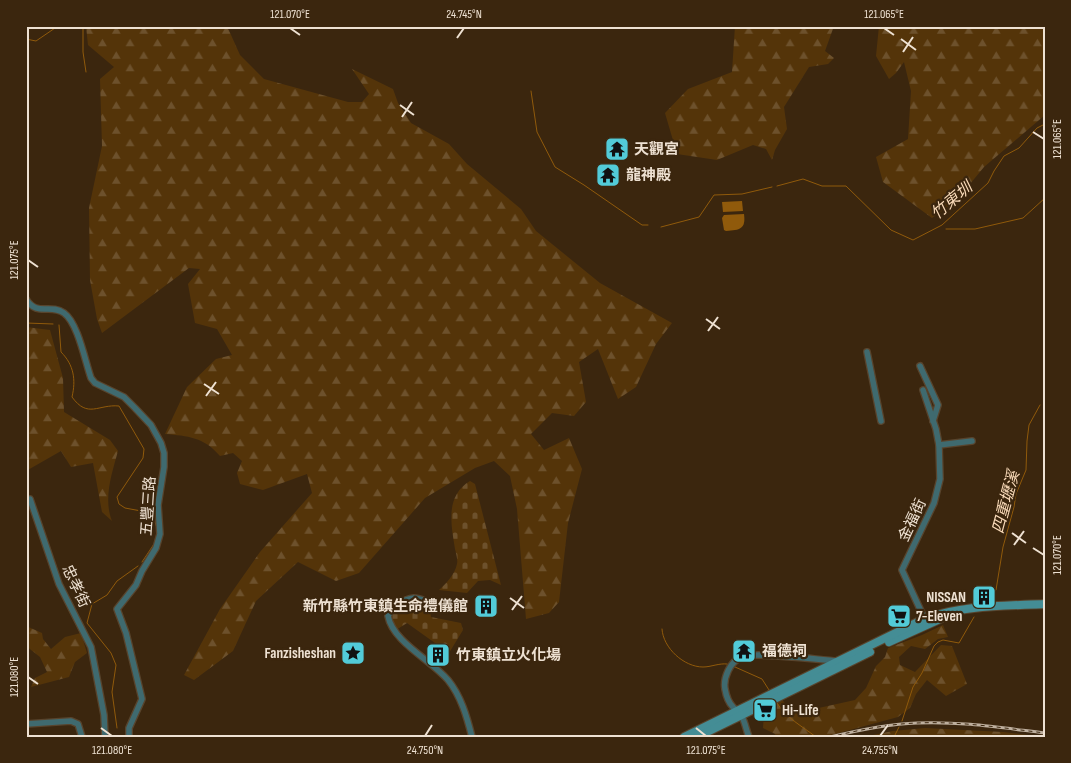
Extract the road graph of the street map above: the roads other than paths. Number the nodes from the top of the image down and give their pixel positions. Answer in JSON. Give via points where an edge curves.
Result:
{"nodes":[{"id":1,"x":26,"y":299,"type":"edge"},
{"id":2,"x":867,"y":352,"type":"dead end"},
{"id":3,"x":920,"y":366,"type":"dead end"},
{"id":4,"x":923,"y":390,"type":"dead end"},
{"id":5,"x":881,"y":421,"type":"dead end"},
{"id":6,"x":933,"y":421,"type":"junction"},
{"id":7,"x":972,"y":442,"type":"dead end"},
{"id":8,"x":939,"y":445,"type":"junction"},
{"id":9,"x":30,"y":498,"type":"dead end"},
{"id":10,"x":433,"y":603,"type":"dead end"},
{"id":11,"x":1045,"y":604,"type":"edge"},
{"id":12,"x":1045,"y":609,"type":"edge"},
{"id":13,"x":925,"y":621,"type":"junction"},
{"id":14,"x":841,"y":662,"type":"junction"},
{"id":15,"x":739,"y":712,"type":"junction"},
{"id":16,"x":26,"y":724,"type":"edge"},
{"id":17,"x":82,"y":737,"type":"edge"},
{"id":18,"x":105,"y":737,"type":"edge"},
{"id":19,"x":128,"y":737,"type":"edge"},
{"id":20,"x":472,"y":737,"type":"edge"},
{"id":21,"x":684,"y":737,"type":"edge"},
{"id":22,"x":697,"y":737,"type":"edge"},
{"id":23,"x":749,"y":737,"type":"edge"}],
"edges":[{"from":1,"to":19,"type":"street","name":"五豐三路","via":[[36,309],[61,311],[69,317],[91,378],[136,408],[151,425],[164,453],[158,505],[160,534],[156,548],[136,585],[117,609],[142,699]]},
{"from":2,"to":5,"type":"street"},
{"from":3,"to":6,"type":"street","name":"金福街","via":[[938,405]]},
{"from":4,"to":6,"type":"street","name":"金福街"},
{"from":6,"to":8,"type":"street","name":"金福街"},
{"from":7,"to":8,"type":"street"},
{"from":8,"to":13,"type":"street","name":"金福街","via":[[940,479],[934,503],[902,570]]},
{"from":9,"to":18,"type":"street","name":"忠孝街","via":[[59,584],[91,647]]},
{"from":10,"to":20,"type":"street","via":[[414,598],[406,601],[391,610],[389,622],[395,633],[447,679],[464,708]]},
{"from":11,"to":13,"type":"main road","via":[[970,608],[941,613]]},
{"from":12,"to":13,"type":"main road","via":[[970,612]]},
{"from":13,"to":14,"type":"main road"},
{"from":14,"to":15,"type":"main road"},
{"from":14,"to":15,"type":"street","via":[[759,654],[742,656],[732,664],[724,684],[732,707]]},
{"from":15,"to":21,"type":"main road"},
{"from":15,"to":22,"type":"main road"},
{"from":15,"to":23,"type":"street"},
{"from":16,"to":17,"type":"street","via":[[71,721],[81,728]]}]}
